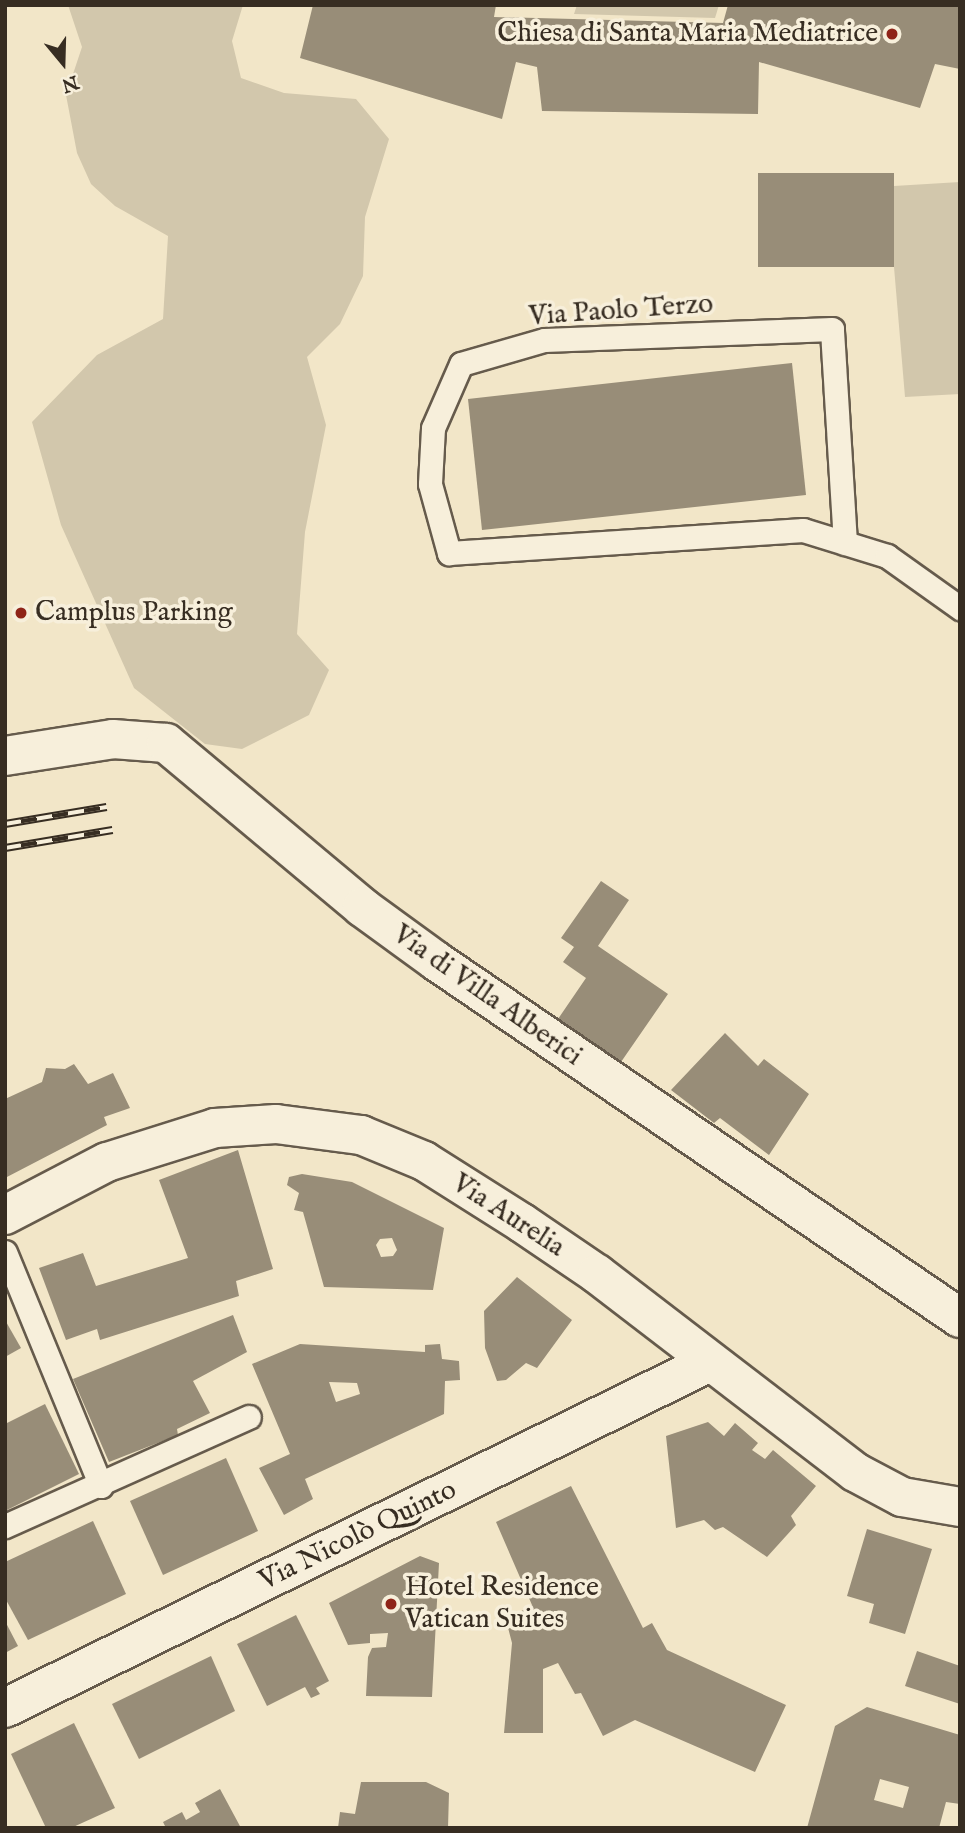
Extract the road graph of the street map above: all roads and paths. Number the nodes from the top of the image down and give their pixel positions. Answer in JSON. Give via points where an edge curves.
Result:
{"nodes":[{"id":1,"x":845,"y":543,"type":"junction"},
{"id":2,"x":960,"y":608,"type":"edge"},
{"id":3,"x":5,"y":756,"type":"edge"},
{"id":4,"x":5,"y":1215,"type":"edge"},
{"id":5,"x":5,"y":1252,"type":"edge"},
{"id":6,"x":960,"y":1318,"type":"edge"},
{"id":7,"x":710,"y":1362,"type":"junction"},
{"id":8,"x":249,"y":1417,"type":"dead end"},
{"id":9,"x":101,"y":1486,"type":"junction"},
{"id":10,"x":960,"y":1507,"type":"edge"},
{"id":11,"x":5,"y":1526,"type":"edge"},
{"id":12,"x":5,"y":1708,"type":"edge"}],
"edges":[{"from":1,"to":1,"type":"lane","name":"Via Paolo Terzo","via":[[803,530],[449,553],[430,484],[433,428],[461,364],[544,340],[832,329]]},
{"from":1,"to":2,"type":"lane","name":"Via Paolo Terzo","via":[[887,556]]},
{"from":3,"to":6,"type":"street","name":"Via di Villa Alberici","via":[[113,739],[166,743],[362,907],[436,961]]},
{"from":4,"to":7,"type":"street","name":"Via Aurelia","via":[[107,1162],[215,1128],[258,1123],[339,1130],[424,1161],[597,1274]]},
{"from":5,"to":9,"type":"lane"},
{"from":7,"to":10,"type":"street","name":"Via Aurelia","via":[[877,1485],[914,1500]]},
{"from":7,"to":12,"type":"street","name":"Via Nicolò Quinto"},
{"from":8,"to":9,"type":"lane"},
{"from":9,"to":11,"type":"lane"}]}
